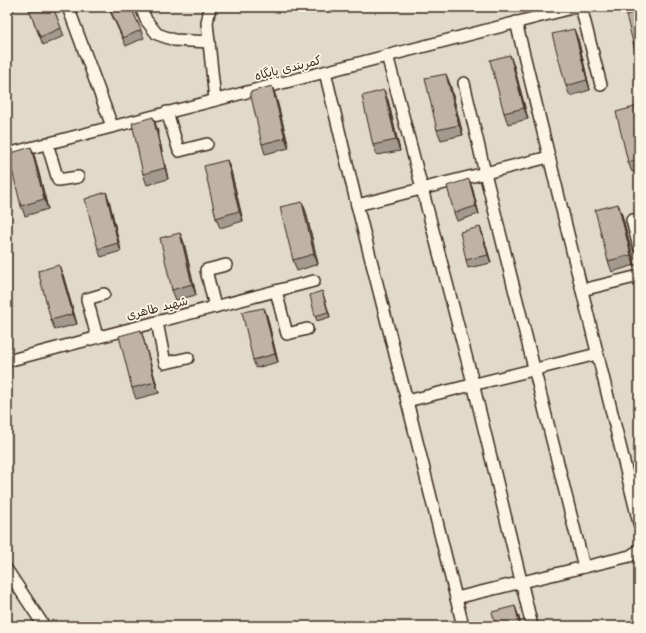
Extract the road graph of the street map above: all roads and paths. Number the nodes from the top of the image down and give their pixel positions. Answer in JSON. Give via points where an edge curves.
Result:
{"nodes":[{"id":1,"x":68,"y":7,"type":"edge"},
{"id":2,"x":141,"y":7,"type":"edge"},
{"id":3,"x":210,"y":7,"type":"edge"},
{"id":4,"x":576,"y":7,"type":"edge"},
{"id":5,"x":581,"y":7,"type":"edge"},
{"id":6,"x":516,"y":22,"type":"junction"},
{"id":7,"x":209,"y":42,"type":"junction"},
{"id":8,"x":388,"y":56,"type":"junction"},
{"id":9,"x":325,"y":72,"type":"junction"},
{"id":10,"x":464,"y":83,"type":"dead end"},
{"id":11,"x":601,"y":85,"type":"dead end"},
{"id":12,"x":215,"y":100,"type":"junction"},
{"id":13,"x":167,"y":112,"type":"junction"},
{"id":14,"x":112,"y":126,"type":"junction"},
{"id":15,"x":47,"y":143,"type":"junction"},
{"id":16,"x":207,"y":144,"type":"dead end"},
{"id":17,"x":7,"y":154,"type":"edge"},
{"id":18,"x":549,"y":157,"type":"junction"},
{"id":19,"x":485,"y":173,"type":"junction"},
{"id":20,"x":78,"y":177,"type":"dead end"},
{"id":21,"x":422,"y":189,"type":"junction"},
{"id":22,"x":357,"y":205,"type":"junction"},
{"id":23,"x":632,"y":220,"type":"dead end"},
{"id":24,"x":639,"y":246,"type":"edge"},
{"id":25,"x":226,"y":265,"type":"dead end"},
{"id":26,"x":639,"y":276,"type":"edge"},
{"id":27,"x":314,"y":281,"type":"dead end"},
{"id":28,"x":582,"y":290,"type":"junction"},
{"id":29,"x":276,"y":291,"type":"junction"},
{"id":30,"x":104,"y":294,"type":"dead end"},
{"id":31,"x":215,"y":307,"type":"junction"},
{"id":32,"x":157,"y":322,"type":"junction"},
{"id":33,"x":306,"y":329,"type":"dead end"},
{"id":34,"x":97,"y":337,"type":"junction"},
{"id":35,"x":597,"y":354,"type":"junction"},
{"id":36,"x":188,"y":358,"type":"dead end"},
{"id":37,"x":7,"y":361,"type":"edge"},
{"id":38,"x":535,"y":369,"type":"junction"},
{"id":39,"x":473,"y":385,"type":"junction"},
{"id":40,"x":407,"y":401,"type":"junction"},
{"id":41,"x":635,"y":485,"type":"edge"},
{"id":42,"x":639,"y":523,"type":"edge"},
{"id":43,"x":639,"y":550,"type":"edge"},
{"id":44,"x":584,"y":567,"type":"junction"},
{"id":45,"x":7,"y":570,"type":"edge"},
{"id":46,"x":521,"y":582,"type":"junction"},
{"id":47,"x":456,"y":598,"type":"junction"},
{"id":48,"x":44,"y":626,"type":"edge"},
{"id":49,"x":463,"y":626,"type":"edge"},
{"id":50,"x":532,"y":626,"type":"edge"}],
"edges":[{"from":1,"to":14,"type":"street"},
{"from":2,"to":7,"type":"street","via":[[146,20],[157,34],[174,40]]},
{"from":3,"to":7,"type":"street","via":[[207,23]]},
{"from":4,"to":6,"type":"street","name":"کمربندی پایگاه"},
{"from":5,"to":11,"type":"street"},
{"from":6,"to":8,"type":"street","name":"کمربندی پایگاه"},
{"from":6,"to":18,"type":"street"},
{"from":7,"to":12,"type":"street"},
{"from":8,"to":9,"type":"street","name":"کمربندی پایگاه"},
{"from":8,"to":21,"type":"street"},
{"from":9,"to":12,"type":"street","name":"کمربندی پایگاه"},
{"from":9,"to":22,"type":"street"},
{"from":10,"to":19,"type":"street"},
{"from":12,"to":13,"type":"street","name":"کمربندی پایگاه"},
{"from":13,"to":14,"type":"street","name":"کمربندی پایگاه"},
{"from":13,"to":16,"type":"street","via":[[178,151]]},
{"from":14,"to":15,"type":"street","name":"کمربندی پایگاه"},
{"from":15,"to":17,"type":"street","name":"کمربندی پایگاه"},
{"from":15,"to":20,"type":"street","via":[[58,180]]},
{"from":18,"to":19,"type":"street"},
{"from":18,"to":28,"type":"street"},
{"from":19,"to":21,"type":"street"},
{"from":19,"to":38,"type":"street"},
{"from":21,"to":22,"type":"street"},
{"from":21,"to":39,"type":"street"},
{"from":22,"to":40,"type":"street"},
{"from":23,"to":24,"type":"street"},
{"from":25,"to":31,"type":"street","via":[[206,270]]},
{"from":26,"to":28,"type":"street"},
{"from":27,"to":29,"type":"street","name":"شهید طاهری"},
{"from":28,"to":35,"type":"street"},
{"from":29,"to":31,"type":"street","name":"شهید طاهری"},
{"from":29,"to":33,"type":"street","via":[[287,334]]},
{"from":30,"to":34,"type":"street","via":[[87,299]]},
{"from":31,"to":32,"type":"street","name":"شهید طاهری"},
{"from":32,"to":34,"type":"street","name":"شهید طاهری"},
{"from":32,"to":36,"type":"street","via":[[165,363]]},
{"from":34,"to":37,"type":"street","name":"شهید طاهری"},
{"from":35,"to":38,"type":"street"},
{"from":35,"to":41,"type":"street"},
{"from":38,"to":39,"type":"street"},
{"from":38,"to":44,"type":"street"},
{"from":39,"to":40,"type":"street"},
{"from":39,"to":46,"type":"street"},
{"from":40,"to":47,"type":"street"},
{"from":41,"to":42,"type":"street"},
{"from":43,"to":44,"type":"street","via":[[630,556]]},
{"from":44,"to":46,"type":"street"},
{"from":45,"to":48,"type":"street"},
{"from":46,"to":47,"type":"street"},
{"from":46,"to":50,"type":"street"},
{"from":47,"to":49,"type":"street"}]}
